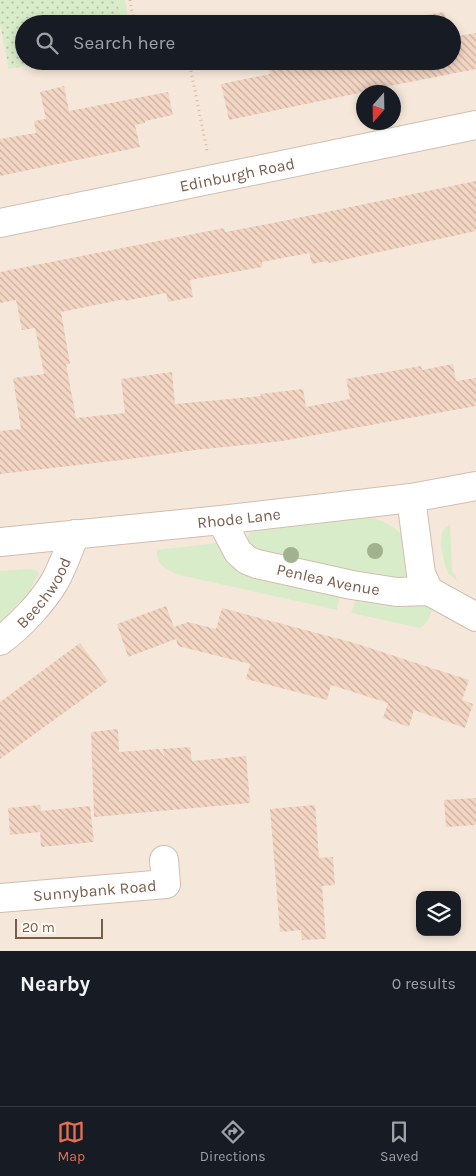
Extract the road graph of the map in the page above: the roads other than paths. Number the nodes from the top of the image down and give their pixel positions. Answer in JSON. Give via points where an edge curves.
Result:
{"nodes":[{"id":1,"x":476,"y":125,"type":"edge"},
{"id":2,"x":0,"y":222,"type":"edge"},
{"id":3,"x":476,"y":486,"type":"edge"},
{"id":4,"x":411,"y":498,"type":"junction"},
{"id":5,"x":221,"y":520,"type":"junction"},
{"id":6,"x":75,"y":534,"type":"junction"},
{"id":7,"x":0,"y":542,"type":"edge"},
{"id":8,"x":429,"y":591,"type":"junction"},
{"id":9,"x":476,"y":617,"type":"edge"},
{"id":10,"x":0,"y":641,"type":"edge"},
{"id":11,"x":164,"y":860,"type":"dead end"},
{"id":12,"x":0,"y":898,"type":"edge"}],
"edges":[{"from":1,"to":2,"type":"street","name":"Edinburgh Road"},
{"from":3,"to":4,"type":"street","name":"Rhode Lane"},
{"from":4,"to":5,"type":"street","name":"Rhode Lane"},
{"from":4,"to":8,"type":"street","via":[[421,574]]},
{"from":5,"to":6,"type":"street","name":"Rhode Lane"},
{"from":5,"to":8,"type":"street","name":"Penlea Avenue","via":[[238,552],[257,564],[352,585],[397,592]]},
{"from":6,"to":7,"type":"street","name":"Rhode Lane"},
{"from":6,"to":10,"type":"street","name":"Beechwood","via":[[53,583],[19,625]]},
{"from":8,"to":9,"type":"street"},
{"from":11,"to":12,"type":"street","name":"Sunnybank Road","via":[[166,884]]}]}
